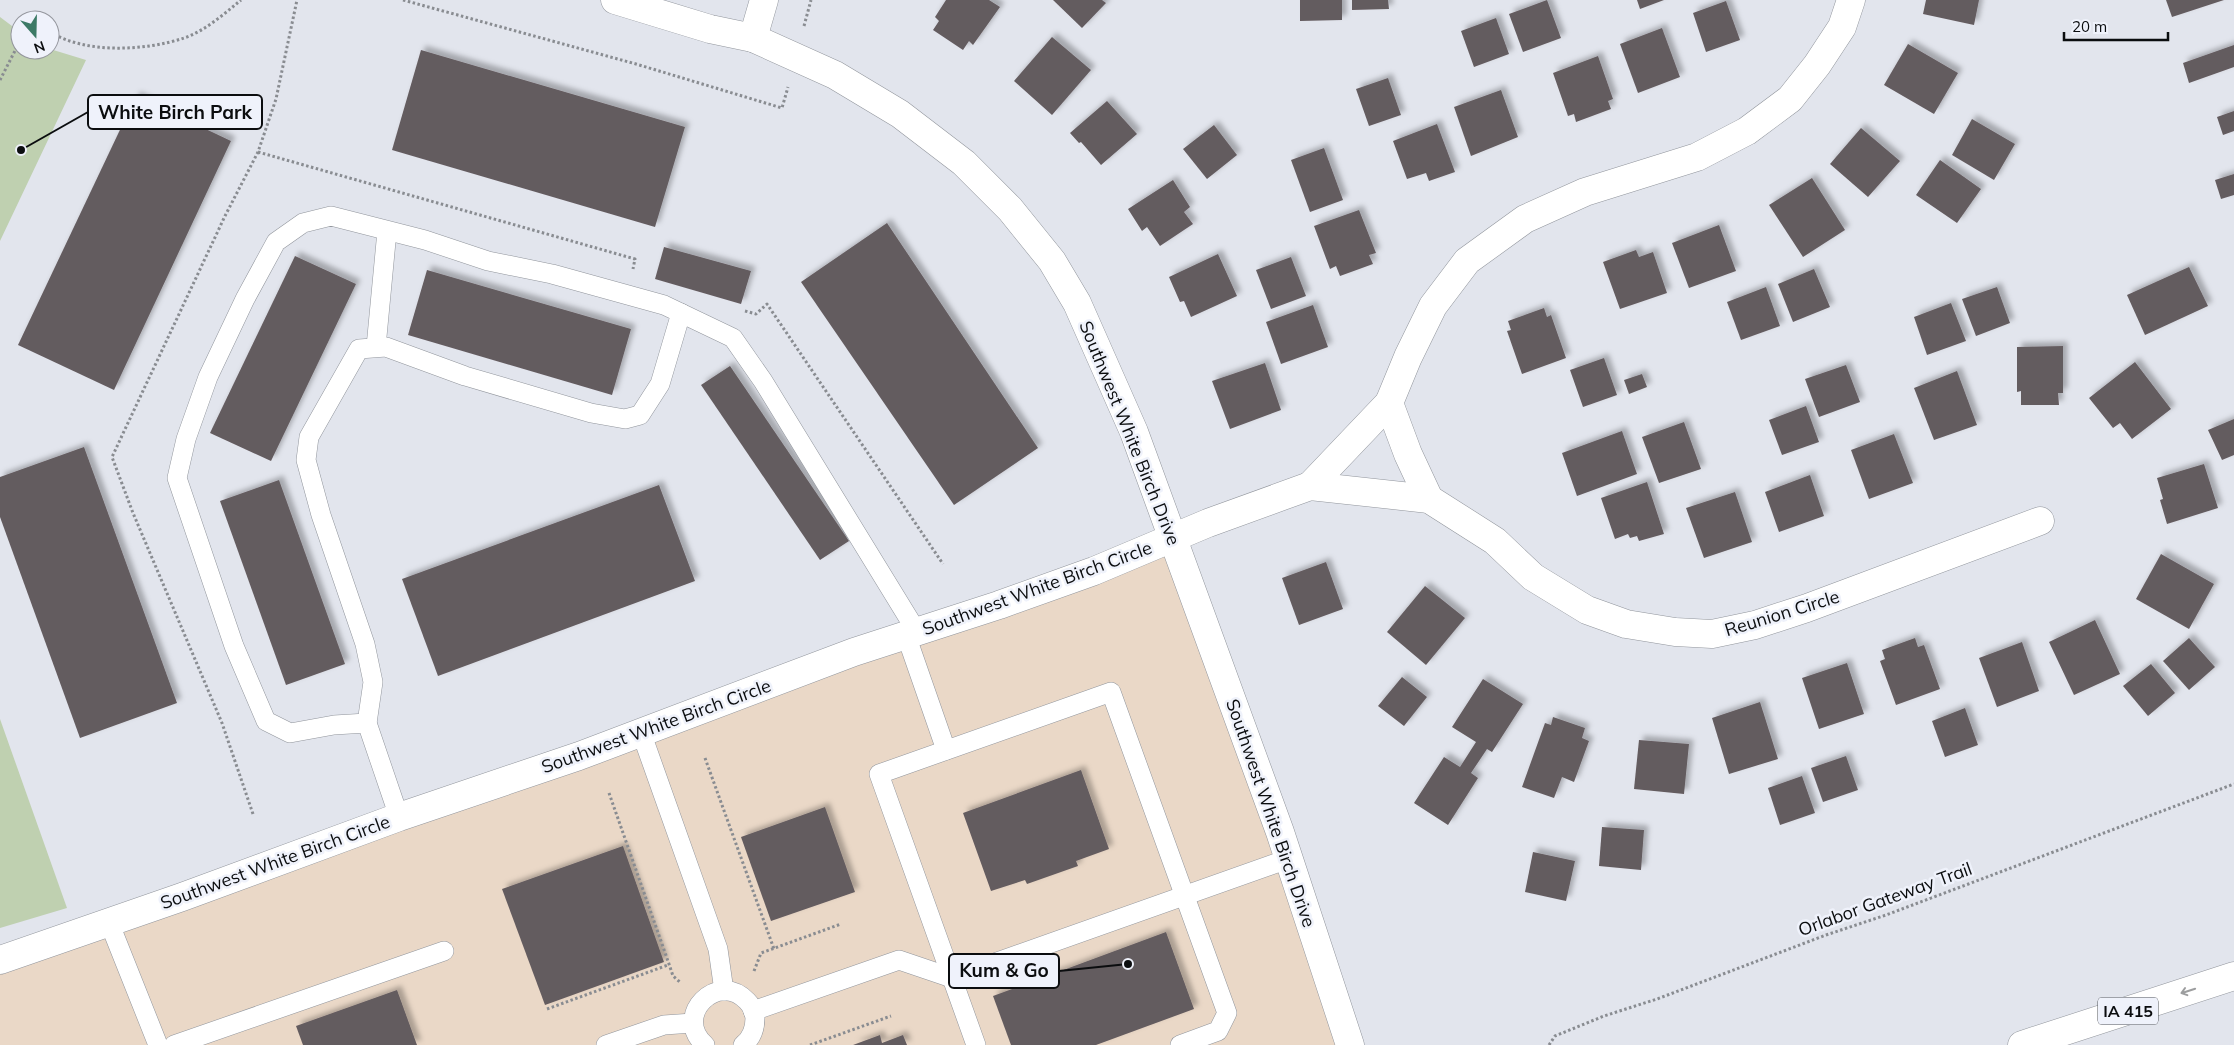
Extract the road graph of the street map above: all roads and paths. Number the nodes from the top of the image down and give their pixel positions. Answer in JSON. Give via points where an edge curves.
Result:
{"nodes":[{"id":1,"x":241,"y":0,"type":"edge"},
{"id":2,"x":403,"y":0,"type":"edge"},
{"id":3,"x":615,"y":0,"type":"edge"},
{"id":4,"x":764,"y":0,"type":"edge"},
{"id":5,"x":1851,"y":0,"type":"edge"},
{"id":6,"x":60,"y":38,"type":"edge"},
{"id":7,"x":753,"y":38,"type":"junction"},
{"id":8,"x":10,"y":60,"type":"edge"},
{"id":9,"x":0,"y":80,"type":"edge"},
{"id":10,"x":782,"y":108,"type":"dead end"},
{"id":11,"x":387,"y":231,"type":"junction"},
{"id":12,"x":681,"y":313,"type":"junction"},
{"id":13,"x":376,"y":347,"type":"junction"},
{"id":14,"x":1389,"y":403,"type":"junction"},
{"id":15,"x":1310,"y":486,"type":"junction"},
{"id":16,"x":1429,"y":499,"type":"junction"},
{"id":17,"x":2040,"y":522,"type":"dead end"},
{"id":18,"x":1172,"y":539,"type":"junction"},
{"id":19,"x":911,"y":634,"type":"junction"},
{"id":20,"x":367,"y":722,"type":"junction"},
{"id":21,"x":641,"y":732,"type":"junction"},
{"id":22,"x":946,"y":750,"type":"junction"},
{"id":23,"x":705,"y":758,"type":"dead end"},
{"id":24,"x":2234,"y":784,"type":"edge"},
{"id":25,"x":609,"y":793,"type":"dead end"},
{"id":26,"x":400,"y":817,"type":"junction"},
{"id":27,"x":1288,"y":859,"type":"junction"},
{"id":28,"x":1186,"y":895,"type":"junction"},
{"id":29,"x":110,"y":922,"type":"junction"},
{"id":30,"x":841,"y":924,"type":"dead end"},
{"id":31,"x":774,"y":949,"type":"junction"},
{"id":32,"x":444,"y":951,"type":"dead end"},
{"id":33,"x":0,"y":960,"type":"edge"},
{"id":34,"x":669,"y":964,"type":"junction"},
{"id":35,"x":2234,"y":976,"type":"edge"},
{"id":36,"x":952,"y":978,"type":"junction"},
{"id":37,"x":724,"y":991,"type":"junction"},
{"id":38,"x":702,"y":1001,"type":"junction"},
{"id":39,"x":748,"y":1004,"type":"junction"},
{"id":40,"x":547,"y":1009,"type":"dead end"},
{"id":41,"x":891,"y":1016,"type":"dead end"},
{"id":42,"x":693,"y":1023,"type":"junction"},
{"id":43,"x":158,"y":1045,"type":"edge"},
{"id":44,"x":174,"y":1045,"type":"edge"},
{"id":45,"x":606,"y":1045,"type":"edge"},
{"id":46,"x":705,"y":1045,"type":"edge"},
{"id":47,"x":743,"y":1045,"type":"edge"},
{"id":48,"x":810,"y":1045,"type":"edge"},
{"id":49,"x":976,"y":1045,"type":"edge"},
{"id":50,"x":1180,"y":1045,"type":"edge"},
{"id":51,"x":1350,"y":1045,"type":"edge"},
{"id":52,"x":1549,"y":1045,"type":"edge"},
{"id":53,"x":2022,"y":1045,"type":"edge"}],
"edges":[{"from":1,"to":6,"type":"path","via":[[216,20],[185,38],[138,48],[105,47]]},
{"from":2,"to":10,"type":"path"},
{"from":3,"to":7,"type":"street","name":"Southwest White Birch Drive","via":[[710,29]]},
{"from":4,"to":7,"type":"street"},
{"from":5,"to":14,"type":"street","via":[[1842,27],[1817,65],[1790,99],[1747,131],[1697,157],[1585,192],[1525,219],[1467,262],[1433,306]]},
{"from":7,"to":18,"type":"street","name":"Southwest White Birch Drive","via":[[834,75],[900,114],[964,163],[1010,209],[1052,261],[1077,303],[1134,432]]},
{"from":8,"to":9,"type":"path"},
{"from":11,"to":12,"type":"lane","via":[[488,261],[552,274],[664,305]]},
{"from":11,"to":13,"type":"lane"},
{"from":11,"to":20,"type":"lane","via":[[331,216],[303,224],[276,242],[208,377],[186,439],[177,478],[234,646],[266,721],[290,733]]},
{"from":12,"to":13,"type":"lane","via":[[660,384],[640,415],[625,419],[591,413],[465,376],[386,346]]},
{"from":12,"to":19,"type":"lane","via":[[733,338],[763,381]]},
{"from":13,"to":20,"type":"lane","via":[[359,349],[309,437],[306,460],[321,515],[365,644],[373,682]]},
{"from":14,"to":15,"type":"street","name":"Southwest White Birch Circle"},
{"from":14,"to":16,"type":"street"},
{"from":15,"to":16,"type":"street","name":"Southwest White Birch Circle"},
{"from":15,"to":18,"type":"street","name":"Southwest White Birch Circle"},
{"from":16,"to":17,"type":"street","name":"Reunion Circle","via":[[1495,541],[1533,576],[1587,610],[1626,624],[1712,634],[1755,625],[1808,608]]},
{"from":18,"to":19,"type":"street","name":"Southwest White Birch Circle","via":[[1076,577]]},
{"from":18,"to":27,"type":"street","name":"Southwest White Birch Drive"},
{"from":19,"to":21,"type":"street","name":"Southwest White Birch Circle"},
{"from":19,"to":22,"type":"lane"},
{"from":20,"to":26,"type":"lane"},
{"from":21,"to":26,"type":"street","name":"Southwest White Birch Circle"},
{"from":21,"to":37,"type":"lane","via":[[718,949]]},
{"from":22,"to":28,"type":"lane","via":[[1110,692]]},
{"from":22,"to":36,"type":"lane","via":[[879,774]]},
{"from":23,"to":31,"type":"path"},
{"from":24,"to":52,"type":"path","name":"Orlabor Gateway Trail","via":[[1886,915],[1604,1016],[1555,1036]]},
{"from":25,"to":34,"type":"path"},
{"from":26,"to":29,"type":"street","name":"Southwest White Birch Circle"},
{"from":27,"to":28,"type":"lane"},
{"from":27,"to":51,"type":"street","name":"Southwest White Birch Drive"},
{"from":28,"to":36,"type":"lane"},
{"from":28,"to":50,"type":"lane","via":[[1227,1013],[1218,1031]]},
{"from":29,"to":33,"type":"street","name":"Southwest White Birch Circle"},
{"from":29,"to":43,"type":"lane"},
{"from":30,"to":31,"type":"path"},
{"from":31,"to":39,"type":"path","via":[[761,953]]},
{"from":32,"to":44,"type":"lane"},
{"from":34,"to":38,"type":"path","via":[[673,976]]},
{"from":34,"to":40,"type":"path"},
{"from":35,"to":53,"type":"street","number":"IA 415","one_way":true},
{"from":36,"to":39,"type":"lane","via":[[899,960]]},
{"from":36,"to":49,"type":"lane"},
{"from":37,"to":38,"type":"lane","via":[[714,992]]},
{"from":37,"to":39,"type":"lane","via":[[734,992]]},
{"from":38,"to":42,"type":"lane"},
{"from":39,"to":47,"type":"lane","via":[[755,1024],[753,1034]]},
{"from":41,"to":48,"type":"path"},
{"from":42,"to":45,"type":"lane","via":[[664,1025]]},
{"from":42,"to":46,"type":"lane","via":[[696,1034]]}]}
